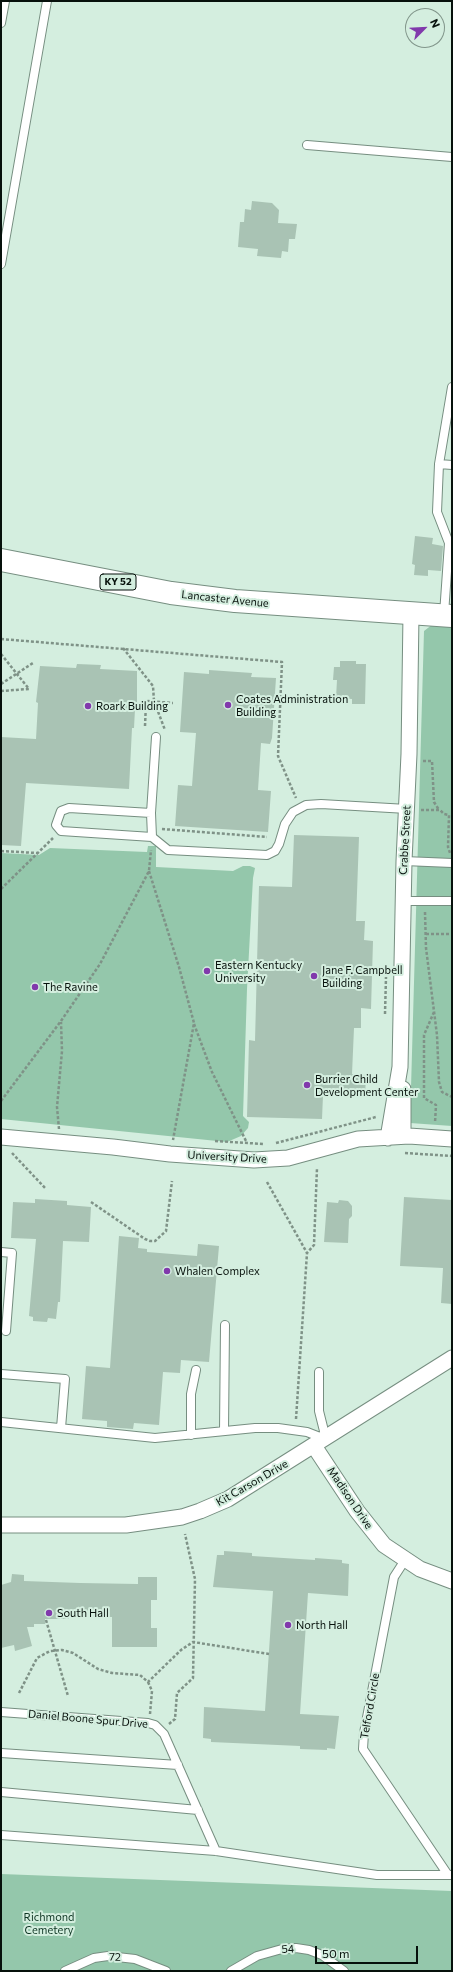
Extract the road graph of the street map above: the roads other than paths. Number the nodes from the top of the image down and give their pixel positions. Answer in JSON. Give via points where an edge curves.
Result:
{"nodes":[{"id":1,"x":5,"y":1,"type":"edge"},
{"id":2,"x":47,"y":1,"type":"edge"},
{"id":3,"x":1,"y":23,"type":"edge"},
{"id":4,"x":307,"y":145,"type":"dead end"},
{"id":5,"x":452,"y":156,"type":"edge"},
{"id":6,"x":2,"y":246,"type":"edge"},
{"id":7,"x":1,"y":264,"type":"edge"},
{"id":8,"x":452,"y":388,"type":"edge"},
{"id":9,"x":439,"y":464,"type":"junction"},
{"id":10,"x":452,"y":465,"type":"edge"},
{"id":11,"x":1,"y":560,"type":"edge"},
{"id":12,"x":411,"y":614,"type":"junction"},
{"id":13,"x":448,"y":616,"type":"edge"},
{"id":14,"x":156,"y":737,"type":"dead end"},
{"id":15,"x":414,"y":809,"type":"junction"},
{"id":16,"x":151,"y":814,"type":"junction"},
{"id":17,"x":152,"y":837,"type":"junction"},
{"id":18,"x":404,"y":861,"type":"junction"},
{"id":19,"x":452,"y":863,"type":"edge"},
{"id":20,"x":403,"y":901,"type":"junction"},
{"id":21,"x":452,"y":901,"type":"edge"},
{"id":22,"x":400,"y":1067,"type":"junction"},
{"id":23,"x":403,"y":1136,"type":"junction"},
{"id":24,"x":1,"y":1137,"type":"edge"},
{"id":25,"x":388,"y":1138,"type":"junction"},
{"id":26,"x":452,"y":1139,"type":"edge"},
{"id":27,"x":1,"y":1252,"type":"edge"},
{"id":28,"x":225,"y":1324,"type":"dead end"},
{"id":29,"x":6,"y":1332,"type":"dead end"},
{"id":30,"x":452,"y":1358,"type":"edge"},
{"id":31,"x":196,"y":1370,"type":"dead end"},
{"id":32,"x":319,"y":1372,"type":"dead end"},
{"id":33,"x":1,"y":1374,"type":"edge"},
{"id":34,"x":1,"y":1422,"type":"edge"},
{"id":35,"x":61,"y":1428,"type":"junction"},
{"id":36,"x":224,"y":1431,"type":"junction"},
{"id":37,"x":191,"y":1435,"type":"junction"},
{"id":38,"x":320,"y":1442,"type":"junction"},
{"id":39,"x":1,"y":1525,"type":"edge"},
{"id":40,"x":405,"y":1560,"type":"junction"},
{"id":41,"x":452,"y":1581,"type":"edge"},
{"id":42,"x":1,"y":1712,"type":"edge"},
{"id":43,"x":1,"y":1753,"type":"edge"},
{"id":44,"x":178,"y":1765,"type":"junction"},
{"id":45,"x":1,"y":1792,"type":"edge"},
{"id":46,"x":198,"y":1810,"type":"junction"},
{"id":47,"x":1,"y":1835,"type":"edge"},
{"id":48,"x":216,"y":1851,"type":"junction"},
{"id":49,"x":450,"y":1875,"type":"edge"},
{"id":50,"x":65,"y":1971,"type":"edge"},
{"id":51,"x":166,"y":1971,"type":"edge"},
{"id":52,"x":231,"y":1971,"type":"edge"},
{"id":53,"x":344,"y":1971,"type":"edge"}],
"edges":[{"from":1,"to":3,"type":"lane"},
{"from":2,"to":6,"type":"lane"},
{"from":4,"to":5,"type":"lane"},
{"from":6,"to":7,"type":"lane"},
{"from":8,"to":9,"type":"lane"},
{"from":9,"to":10,"type":"lane"},
{"from":9,"to":13,"type":"lane","via":[[437,512],[449,543]]},
{"from":11,"to":12,"type":"main road","name":"Lancaster Avenue","number":"KY 52","via":[[171,592],[235,601]]},
{"from":12,"to":13,"type":"main road","name":"Lancaster Avenue","number":"KY 52"},
{"from":12,"to":15,"type":"street","name":"Crabbe Street"},
{"from":14,"to":16,"type":"lane"},
{"from":15,"to":17,"type":"lane","via":[[306,805],[289,818],[275,851],[267,855],[168,850]]},
{"from":15,"to":18,"type":"street","name":"Crabbe Street"},
{"from":16,"to":17,"type":"lane"},
{"from":16,"to":17,"type":"lane","via":[[69,808],[61,811],[56,825],[60,831]]},
{"from":18,"to":19,"type":"lane"},
{"from":18,"to":20,"type":"street","name":"Crabbe Street"},
{"from":20,"to":21,"type":"lane"},
{"from":20,"to":22,"type":"street","name":"Crabbe Street"},
{"from":22,"to":23,"type":"street","name":"Crabbe Street","via":[[403,1083]]},
{"from":22,"to":25,"type":"street","name":"Crabbe Street"},
{"from":23,"to":25,"type":"street","name":"University Drive"},
{"from":23,"to":26,"type":"street","name":"University Drive"},
{"from":24,"to":25,"type":"street","name":"University Drive","via":[[254,1160],[288,1158],[358,1139]]},
{"from":27,"to":29,"type":"lane","via":[[12,1253]]},
{"from":28,"to":36,"type":"lane"},
{"from":30,"to":38,"type":"street","name":"Kit Carson Drive"},
{"from":31,"to":37,"type":"lane","via":[[191,1394]]},
{"from":32,"to":38,"type":"lane"},
{"from":33,"to":35,"type":"lane","via":[[65,1379]]},
{"from":34,"to":35,"type":"lane"},
{"from":35,"to":37,"type":"lane","via":[[155,1438]]},
{"from":36,"to":37,"type":"lane"},
{"from":36,"to":38,"type":"lane","via":[[278,1428],[307,1432]]},
{"from":38,"to":39,"type":"street","name":"Kit Carson Drive","via":[[228,1499],[182,1517],[126,1525]]},
{"from":38,"to":40,"type":"street","name":"Madison Drive","via":[[366,1525],[388,1548]]},
{"from":40,"to":41,"type":"street","name":"Madison Drive"},
{"from":40,"to":49,"type":"lane","name":"Telford Circle","via":[[394,1577],[363,1749]]},
{"from":42,"to":44,"type":"lane","name":"Daniel Boone Spur Drive","via":[[155,1725],[161,1731]]},
{"from":43,"to":44,"type":"lane"},
{"from":44,"to":46,"type":"lane","name":"Daniel Boone Spur Drive"},
{"from":45,"to":46,"type":"lane"},
{"from":46,"to":48,"type":"lane","name":"Daniel Boone Spur Drive"},
{"from":47,"to":48,"type":"lane"},
{"from":48,"to":49,"type":"lane","via":[[377,1875]]},
{"from":50,"to":51,"type":"lane","name":"72","via":[[94,1958],[121,1956]]},
{"from":52,"to":53,"type":"lane","name":"54","via":[[256,1956],[296,1948],[322,1955]]}]}
